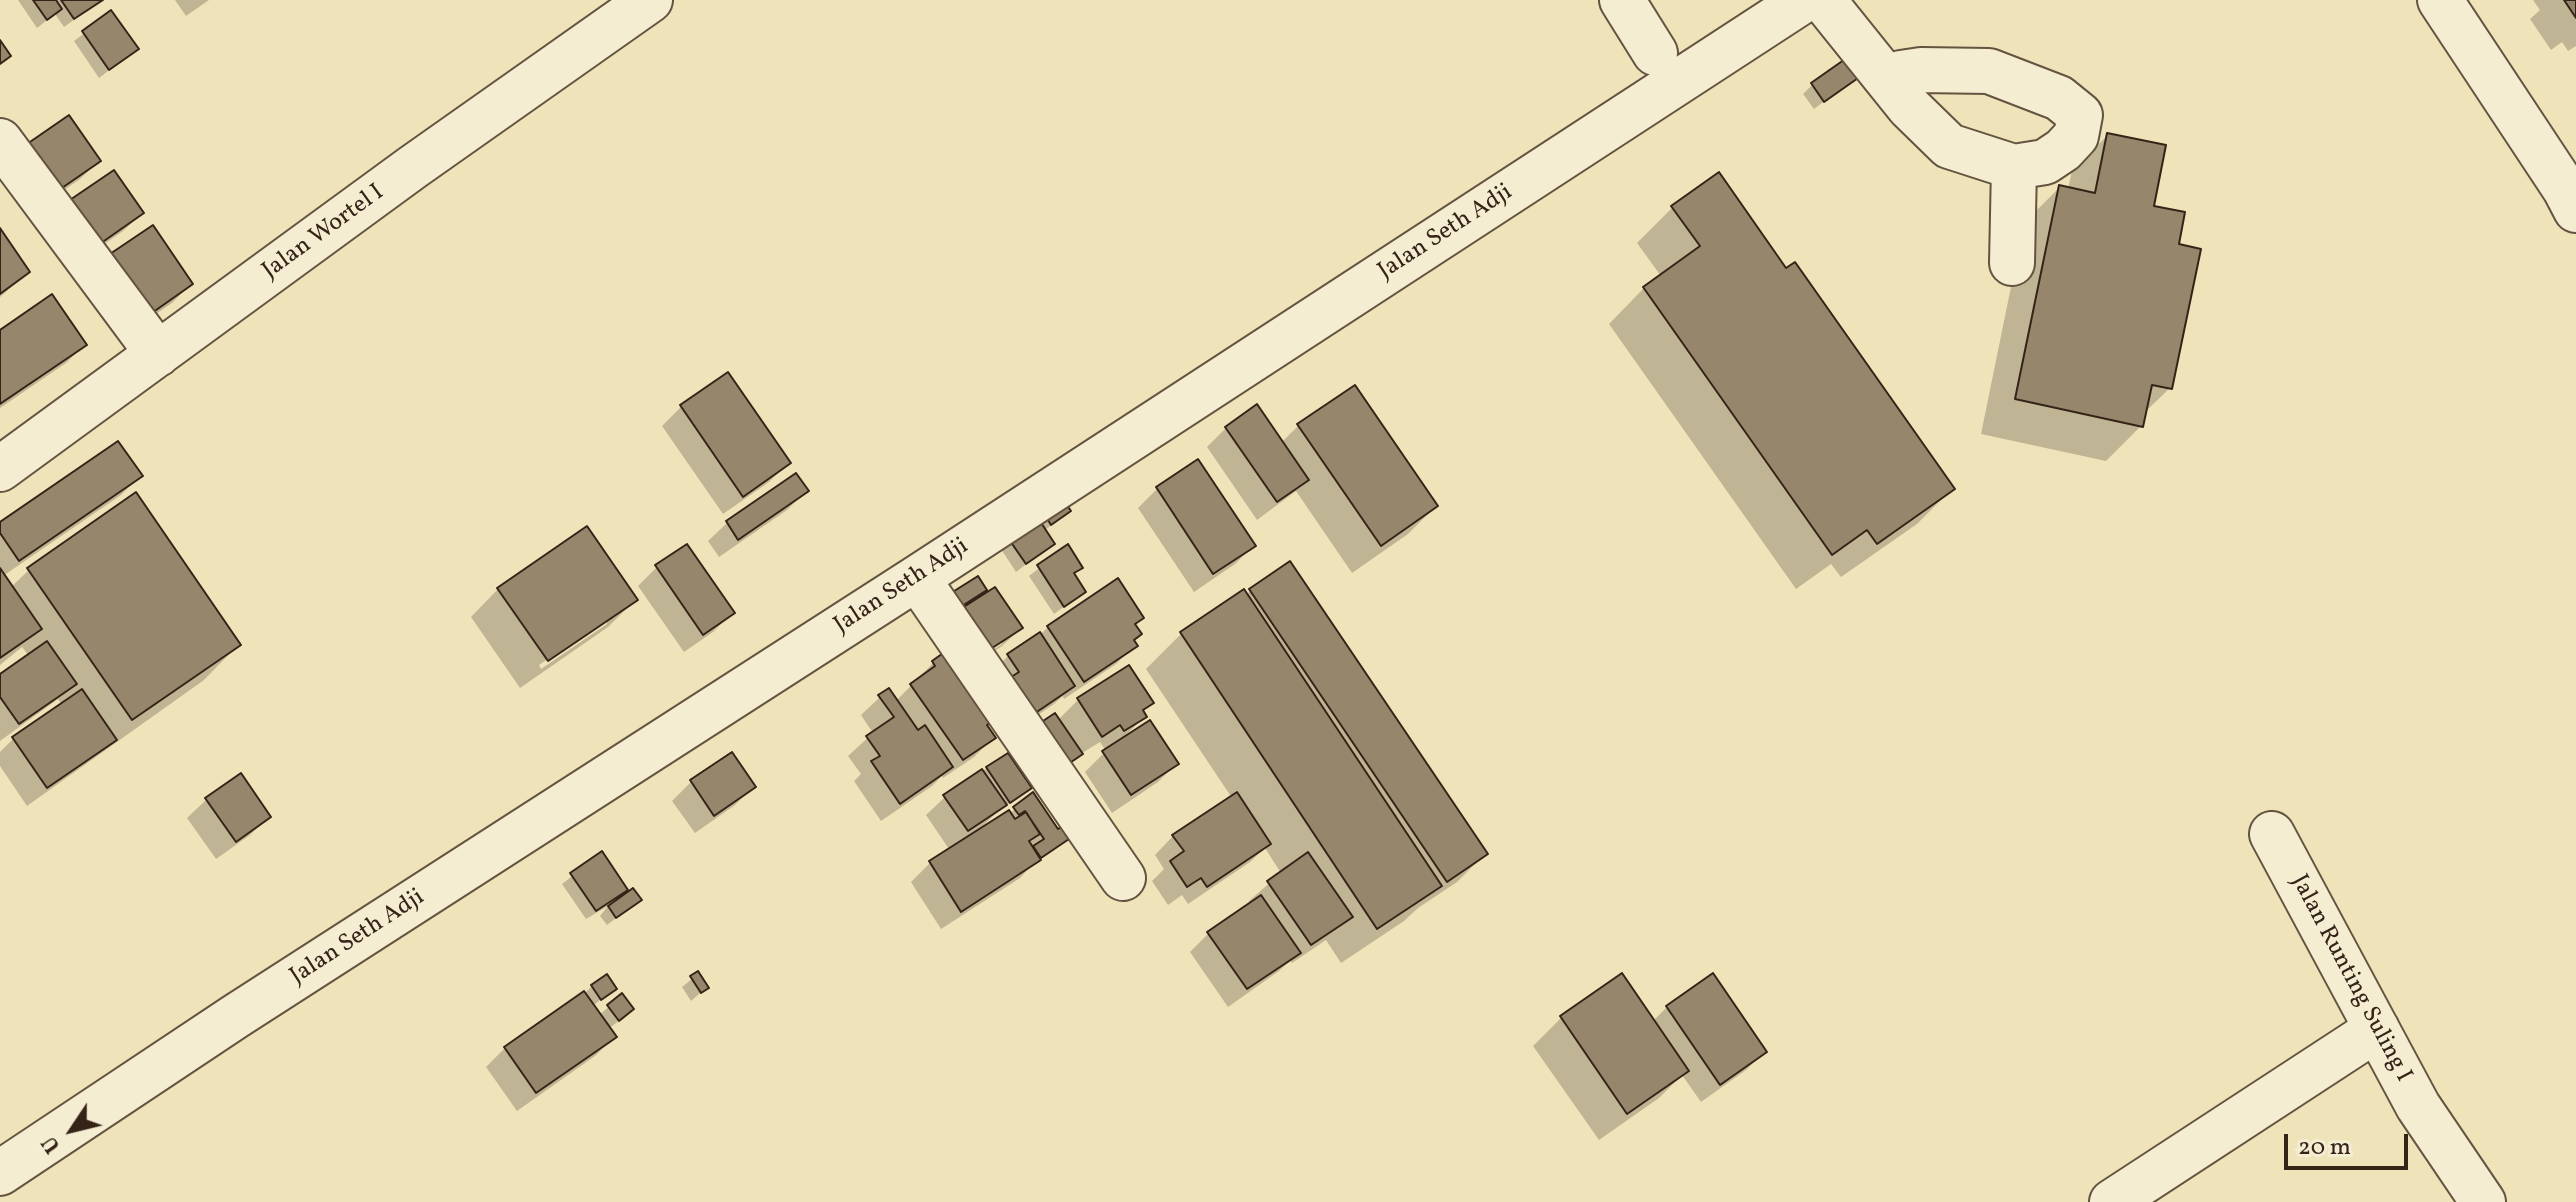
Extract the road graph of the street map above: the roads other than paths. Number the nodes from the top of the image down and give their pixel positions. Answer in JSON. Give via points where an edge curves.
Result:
{"nodes":[{"id":1,"x":650,"y":0,"type":"edge"},
{"id":2,"x":1622,"y":0,"type":"edge"},
{"id":3,"x":1804,"y":0,"type":"edge"},
{"id":4,"x":1823,"y":0,"type":"edge"},
{"id":5,"x":2440,"y":0,"type":"edge"},
{"id":6,"x":1655,"y":53,"type":"dead end"},
{"id":7,"x":1887,"y":79,"type":"junction"},
{"id":8,"x":0,"y":141,"type":"edge"},
{"id":9,"x":2014,"y":167,"type":"junction"},
{"id":10,"x":2576,"y":210,"type":"edge"},
{"id":11,"x":2012,"y":263,"type":"dead end"},
{"id":12,"x":158,"y":354,"type":"junction"},
{"id":13,"x":0,"y":469,"type":"edge"},
{"id":14,"x":917,"y":578,"type":"junction"},
{"id":15,"x":2272,"y":834,"type":"dead end"},
{"id":16,"x":1123,"y":878,"type":"dead end"},
{"id":17,"x":2377,"y":1029,"type":"junction"},
{"id":18,"x":0,"y":1173,"type":"edge"},
{"id":19,"x":2112,"y":1202,"type":"edge"},
{"id":20,"x":2483,"y":1202,"type":"edge"}],
"edges":[{"from":1,"to":12,"type":"street","name":"Jalan Wortel I"},
{"from":2,"to":6,"type":"street"},
{"from":3,"to":14,"type":"street","name":"Jalan Seth Adji"},
{"from":4,"to":7,"type":"street"},
{"from":5,"to":10,"type":"street"},
{"from":7,"to":9,"type":"street","via":[[1949,146]]},
{"from":7,"to":9,"type":"street","via":[[1921,70],[1989,71],[2059,98],[2080,115],[2076,136],[2063,150],[2045,162]]},
{"from":8,"to":12,"type":"street"},
{"from":9,"to":11,"type":"street"},
{"from":12,"to":13,"type":"street","name":"Jalan Wortel I"},
{"from":14,"to":16,"type":"street"},
{"from":14,"to":18,"type":"street","name":"Jalan Seth Adji"},
{"from":15,"to":17,"type":"street","name":"Jalan Runting Suling I"},
{"from":17,"to":19,"type":"street"},
{"from":17,"to":20,"type":"street","name":"Jalan Runting Suling I","via":[[2418,1106]]}]}
